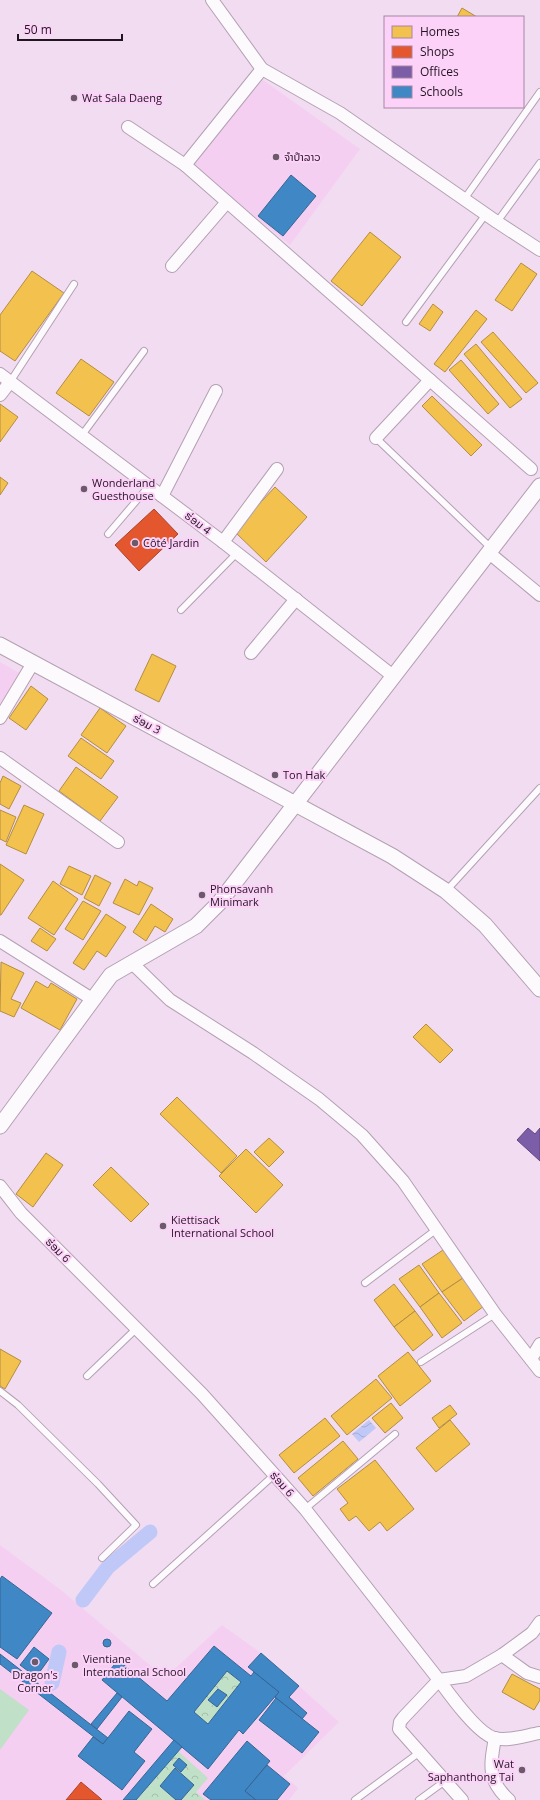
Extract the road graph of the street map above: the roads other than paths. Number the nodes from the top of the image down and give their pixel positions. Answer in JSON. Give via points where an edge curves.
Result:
{"nodes":[{"id":1,"x":212,"y":0,"type":"edge"},
{"id":2,"x":262,"y":69,"type":"junction"},
{"id":3,"x":540,"y":92,"type":"edge"},
{"id":4,"x":128,"y":127,"type":"dead end"},
{"id":5,"x":540,"y":163,"type":"edge"},
{"id":6,"x":185,"y":165,"type":"junction"},
{"id":7,"x":465,"y":198,"type":"junction"},
{"id":8,"x":227,"y":202,"type":"junction"},
{"id":9,"x":486,"y":214,"type":"junction"},
{"id":10,"x":497,"y":222,"type":"junction"},
{"id":11,"x":540,"y":250,"type":"edge"},
{"id":12,"x":172,"y":266,"type":"dead end"},
{"id":13,"x":74,"y":284,"type":"dead end"},
{"id":14,"x":406,"y":322,"type":"dead end"},
{"id":15,"x":144,"y":351,"type":"dead end"},
{"id":16,"x":5,"y":378,"type":"edge"},
{"id":17,"x":430,"y":380,"type":"junction"},
{"id":18,"x":216,"y":391,"type":"dead end"},
{"id":19,"x":0,"y":395,"type":"edge"},
{"id":20,"x":82,"y":435,"type":"junction"},
{"id":21,"x":376,"y":438,"type":"joint"},
{"id":22,"x":277,"y":469,"type":"dead end"},
{"id":23,"x":530,"y":470,"type":"dead end"},
{"id":24,"x":149,"y":486,"type":"junction"},
{"id":25,"x":540,"y":486,"type":"edge"},
{"id":26,"x":162,"y":496,"type":"junction"},
{"id":27,"x":108,"y":534,"type":"dead end"},
{"id":28,"x":223,"y":542,"type":"junction"},
{"id":29,"x":489,"y":550,"type":"junction"},
{"id":30,"x":237,"y":553,"type":"junction"},
{"id":31,"x":540,"y":595,"type":"edge"},
{"id":32,"x":296,"y":599,"type":"junction"},
{"id":33,"x":181,"y":610,"type":"dead end"},
{"id":34,"x":0,"y":645,"type":"edge"},
{"id":35,"x":251,"y":653,"type":"dead end"},
{"id":36,"x":33,"y":663,"type":"junction"},
{"id":37,"x":393,"y":676,"type":"junction"},
{"id":38,"x":0,"y":718,"type":"edge"},
{"id":39,"x":0,"y":758,"type":"edge"},
{"id":40,"x":540,"y":788,"type":"edge"},
{"id":41,"x":294,"y":804,"type":"junction"},
{"id":42,"x":118,"y":842,"type":"dead end"},
{"id":43,"x":446,"y":891,"type":"junction"},
{"id":44,"x":0,"y":941,"type":"edge"},
{"id":45,"x":132,"y":963,"type":"junction"},
{"id":46,"x":540,"y":989,"type":"edge"},
{"id":47,"x":92,"y":999,"type":"junction"},
{"id":48,"x":0,"y":1126,"type":"edge"},
{"id":49,"x":0,"y":1186,"type":"edge"},
{"id":50,"x":437,"y":1229,"type":"junction"},
{"id":51,"x":365,"y":1283,"type":"dead end"},
{"id":52,"x":495,"y":1314,"type":"junction"},
{"id":53,"x":137,"y":1328,"type":"junction"},
{"id":54,"x":540,"y":1344,"type":"edge"},
{"id":55,"x":531,"y":1359,"type":"junction"},
{"id":56,"x":421,"y":1362,"type":"dead end"},
{"id":57,"x":540,"y":1371,"type":"edge"},
{"id":58,"x":87,"y":1376,"type":"dead end"},
{"id":59,"x":0,"y":1391,"type":"edge"},
{"id":60,"x":395,"y":1434,"type":"dead end"},
{"id":61,"x":274,"y":1475,"type":"junction"},
{"id":62,"x":305,"y":1509,"type":"junction"},
{"id":63,"x":102,"y":1558,"type":"dead end"},
{"id":64,"x":153,"y":1584,"type":"dead end"},
{"id":65,"x":540,"y":1622,"type":"edge"},
{"id":66,"x":502,"y":1655,"type":"junction"},
{"id":67,"x":540,"y":1677,"type":"edge"},
{"id":68,"x":439,"y":1680,"type":"junction"},
{"id":69,"x":540,"y":1733,"type":"edge"},
{"id":70,"x":495,"y":1738,"type":"junction"},
{"id":71,"x":420,"y":1752,"type":"junction"},
{"id":72,"x":445,"y":1781,"type":"junction"},
{"id":73,"x":355,"y":1800,"type":"edge"},
{"id":74,"x":419,"y":1800,"type":"edge"},
{"id":75,"x":462,"y":1800,"type":"edge"},
{"id":76,"x":509,"y":1800,"type":"edge"}],
"edges":[{"from":1,"to":2,"type":"street"},
{"from":2,"to":6,"type":"street"},
{"from":2,"to":7,"type":"street","via":[[340,112]]},
{"from":3,"to":7,"type":"lane"},
{"from":4,"to":6,"type":"street"},
{"from":5,"to":10,"type":"lane"},
{"from":6,"to":8,"type":"street"},
{"from":7,"to":9,"type":"street"},
{"from":8,"to":12,"type":"street"},
{"from":8,"to":17,"type":"street"},
{"from":9,"to":10,"type":"street"},
{"from":9,"to":14,"type":"lane"},
{"from":10,"to":11,"type":"street"},
{"from":13,"to":16,"type":"lane"},
{"from":15,"to":20,"type":"lane"},
{"from":16,"to":19,"type":"street"},
{"from":16,"to":20,"type":"street","name":"ຮ່ອມ 4"},
{"from":17,"to":21,"type":"street"},
{"from":17,"to":23,"type":"street"},
{"from":18,"to":26,"type":"street"},
{"from":20,"to":24,"type":"street","name":"ຮ່ອມ 4"},
{"from":21,"to":29,"type":"lane"},
{"from":22,"to":28,"type":"street"},
{"from":24,"to":26,"type":"street","name":"ຮ່ອມ 4"},
{"from":24,"to":27,"type":"lane"},
{"from":25,"to":29,"type":"street"},
{"from":26,"to":28,"type":"street","name":"ຮ່ອມ 4"},
{"from":28,"to":30,"type":"street","name":"ຮ່ອມ 4"},
{"from":29,"to":31,"type":"street"},
{"from":29,"to":37,"type":"street"},
{"from":30,"to":32,"type":"street","name":"ຮ່ອມ 4"},
{"from":30,"to":33,"type":"lane"},
{"from":32,"to":35,"type":"street"},
{"from":32,"to":37,"type":"street","name":"ຮ່ອມ 4"},
{"from":34,"to":36,"type":"street","name":"ຮ່ອມ 3"},
{"from":36,"to":38,"type":"street"},
{"from":36,"to":41,"type":"street","name":"ຮ່ອມ 3"},
{"from":37,"to":41,"type":"street"},
{"from":39,"to":42,"type":"street"},
{"from":40,"to":43,"type":"lane"},
{"from":41,"to":43,"type":"street","name":"ຮ່ອມ 3","via":[[392,856]]},
{"from":41,"to":45,"type":"street","via":[[219,902],[196,926]]},
{"from":43,"to":46,"type":"street","name":"ຮ່ອມ 3","via":[[485,924]]},
{"from":44,"to":47,"type":"street"},
{"from":45,"to":47,"type":"street","via":[[111,975]]},
{"from":45,"to":50,"type":"street","via":[[170,1000],[319,1099],[362,1135],[403,1182]]},
{"from":47,"to":48,"type":"street"},
{"from":49,"to":53,"type":"street","name":"ຮ່ອມ 6","via":[[21,1213]]},
{"from":50,"to":51,"type":"lane"},
{"from":50,"to":52,"type":"street"},
{"from":52,"to":55,"type":"street"},
{"from":52,"to":56,"type":"lane"},
{"from":53,"to":58,"type":"lane"},
{"from":53,"to":61,"type":"street","name":"ຮ່ອມ 6","via":[[202,1394]]},
{"from":54,"to":55,"type":"street"},
{"from":55,"to":57,"type":"street"},
{"from":59,"to":63,"type":"lane","via":[[18,1405],[72,1458],[136,1525]]},
{"from":60,"to":62,"type":"lane"},
{"from":61,"to":62,"type":"street","name":"ຮ່ອມ 6"},
{"from":61,"to":64,"type":"lane"},
{"from":62,"to":68,"type":"street","name":"ຮ່ອມ 6"},
{"from":65,"to":66,"type":"street","via":[[532,1633]]},
{"from":66,"to":67,"type":"street","via":[[527,1673]]},
{"from":66,"to":68,"type":"street","via":[[466,1676]]},
{"from":68,"to":70,"type":"street","name":"ຮ່ອມ 6","via":[[484,1733]]},
{"from":68,"to":71,"type":"street","via":[[400,1722],[399,1729]]},
{"from":69,"to":70,"type":"street"},
{"from":70,"to":76,"type":"street","via":[[490,1762],[492,1776],[496,1786]]},
{"from":71,"to":72,"type":"street"},
{"from":71,"to":73,"type":"lane"},
{"from":72,"to":74,"type":"lane"},
{"from":72,"to":75,"type":"street"}]}
